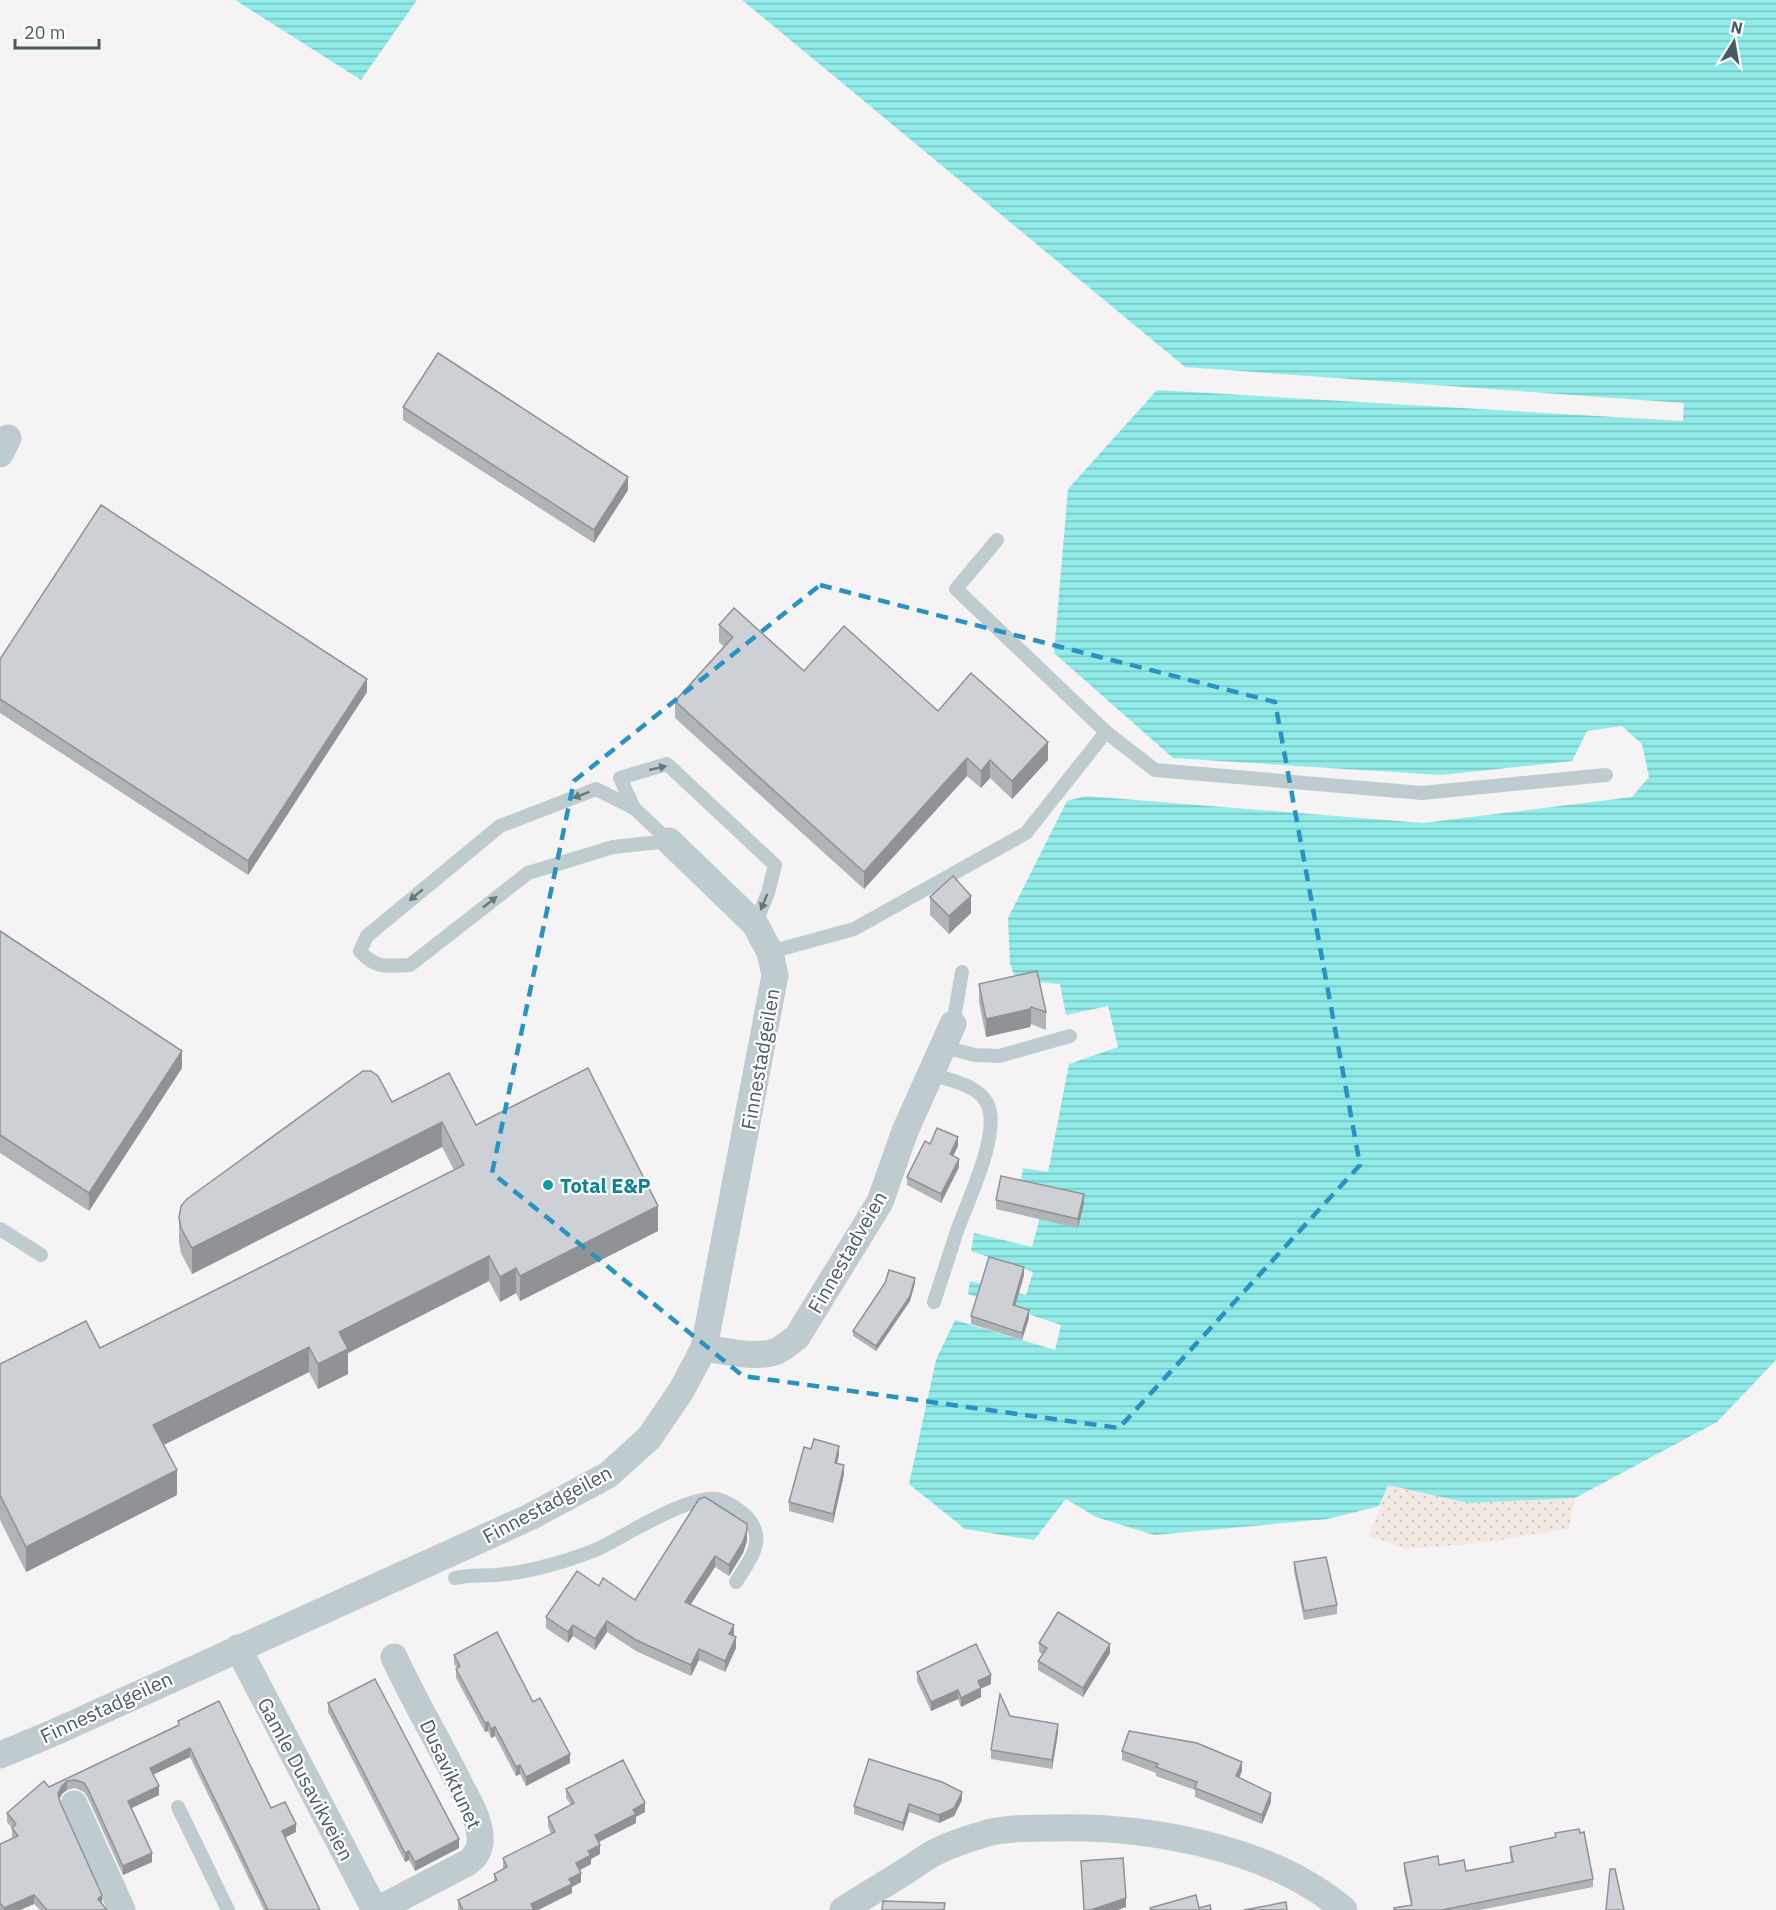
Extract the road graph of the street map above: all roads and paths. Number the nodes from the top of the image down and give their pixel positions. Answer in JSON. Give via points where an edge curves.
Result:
{"nodes":[{"id":1,"x":997,"y":540,"type":"dead end"},
{"id":2,"x":1106,"y":732,"type":"junction"},
{"id":3,"x":1606,"y":775,"type":"dead end"},
{"id":4,"x":634,"y":808,"type":"junction"},
{"id":5,"x":669,"y":841,"type":"junction"},
{"id":6,"x":755,"y":924,"type":"junction"},
{"id":7,"x":770,"y":952,"type":"junction"},
{"id":8,"x":962,"y":972,"type":"dead end"},
{"id":9,"x":948,"y":1036,"type":"junction"},
{"id":10,"x":1070,"y":1036,"type":"dead end"},
{"id":11,"x":931,"y":1074,"type":"junction"},
{"id":12,"x":0,"y":1229,"type":"edge"},
{"id":13,"x":41,"y":1256,"type":"dead end"},
{"id":14,"x":934,"y":1302,"type":"dead end"},
{"id":15,"x":704,"y":1348,"type":"junction"},
{"id":16,"x":455,"y":1578,"type":"dead end"},
{"id":17,"x":736,"y":1582,"type":"dead end"},
{"id":18,"x":238,"y":1648,"type":"junction"},
{"id":19,"x":394,"y":1657,"type":"dead end"},
{"id":20,"x":0,"y":1755,"type":"edge"},
{"id":21,"x":74,"y":1804,"type":"dead end"},
{"id":22,"x":178,"y":1808,"type":"dead end"},
{"id":23,"x":122,"y":1910,"type":"edge"},
{"id":24,"x":228,"y":1910,"type":"edge"},
{"id":25,"x":376,"y":1910,"type":"edge"},
{"id":26,"x":843,"y":1910,"type":"edge"},
{"id":27,"x":1344,"y":1910,"type":"edge"}],
"edges":[{"from":1,"to":2,"type":"lane","via":[[956,589]]},
{"from":2,"to":3,"type":"lane","via":[[1155,770],[1422,793]]},
{"from":2,"to":7,"type":"lane","via":[[1026,832],[854,928]]},
{"from":4,"to":5,"type":"lane"},
{"from":4,"to":5,"type":"lane","one_way":true,"via":[[596,789],[500,826],[367,936],[360,951],[369,962],[410,965],[528,873],[613,847]]},
{"from":4,"to":6,"type":"lane","one_way":true,"via":[[620,778],[667,764],[775,865]]},
{"from":5,"to":6,"type":"street","name":"Finnestadgeilen"},
{"from":6,"to":7,"type":"street","name":"Finnestadgeilen"},
{"from":7,"to":15,"type":"street","name":"Finnestadgeilen","via":[[775,975]]},
{"from":8,"to":9,"type":"lane"},
{"from":9,"to":10,"type":"lane","via":[[975,1055],[999,1056]]},
{"from":9,"to":11,"type":"street","name":"Finnestadveien"},
{"from":11,"to":14,"type":"lane","via":[[975,1090],[983,1097],[990,1114],[983,1165]]},
{"from":11,"to":15,"type":"street","name":"Finnestadveien","via":[[905,1131],[880,1202],[797,1337],[777,1351],[762,1354]]},
{"from":12,"to":13,"type":"lane"},
{"from":15,"to":18,"type":"street","name":"Finnestadgeilen","via":[[649,1438],[608,1475],[530,1517]]},
{"from":16,"to":17,"type":"lane","via":[[510,1573],[564,1561],[600,1548],[688,1504],[714,1499],[739,1510],[756,1532],[756,1548]]},
{"from":18,"to":20,"type":"street","name":"Finnestadgeilen"},
{"from":18,"to":25,"type":"street","name":"Gamle Dusavikveien"},
{"from":19,"to":25,"type":"street","name":"Dusaviktunet","via":[[462,1790],[478,1824],[480,1838],[475,1858]]},
{"from":21,"to":23,"type":"street"},
{"from":22,"to":24,"type":"lane"},
{"from":26,"to":27,"type":"street","via":[[939,1850],[989,1833],[1067,1827],[1107,1828],[1232,1853],[1301,1880]]}]}
